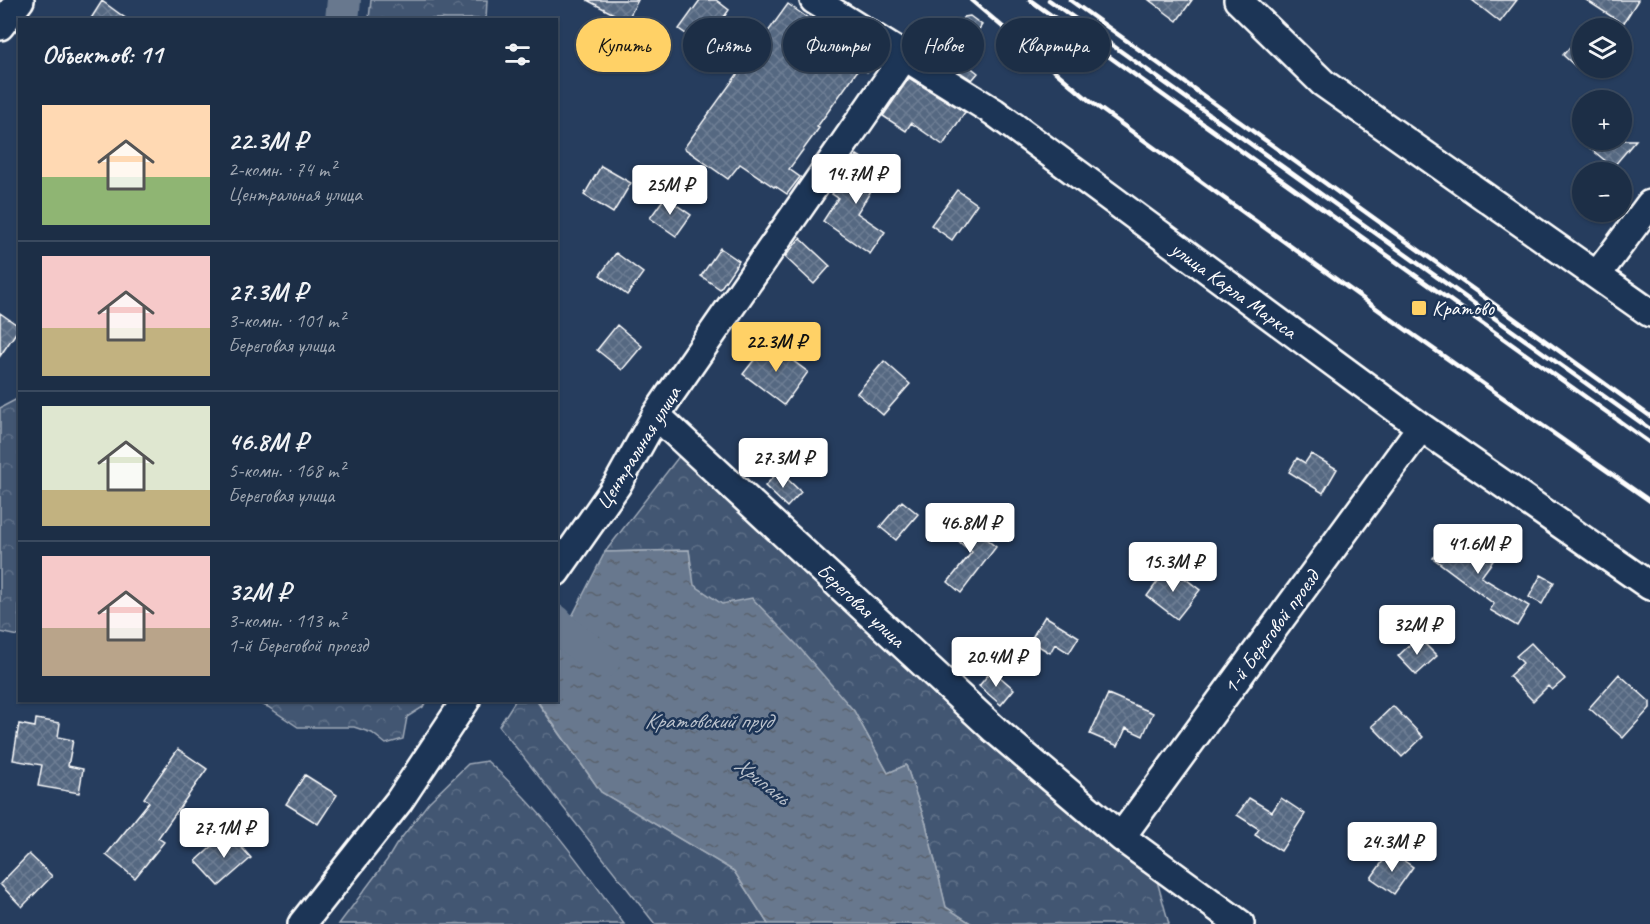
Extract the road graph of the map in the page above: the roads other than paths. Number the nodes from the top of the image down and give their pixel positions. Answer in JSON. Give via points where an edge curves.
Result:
{"nodes":[{"id":1,"x":20,"y":0,"type":"edge"},
{"id":2,"x":814,"y":0,"type":"edge"},
{"id":3,"x":1238,"y":0,"type":"edge"},
{"id":4,"x":0,"y":26,"type":"edge"},
{"id":5,"x":902,"y":56,"type":"edge"},
{"id":6,"x":902,"y":60,"type":"edge"},
{"id":7,"x":929,"y":72,"type":"edge"},
{"id":8,"x":1650,"y":204,"type":"edge"},
{"id":9,"x":1597,"y":275,"type":"junction"},
{"id":10,"x":1650,"y":313,"type":"edge"},
{"id":11,"x":656,"y":415,"type":"junction"},
{"id":12,"x":1421,"y":428,"type":"junction"},
{"id":13,"x":558,"y":569,"type":"edge"},
{"id":14,"x":1650,"y":585,"type":"edge"},
{"id":15,"x":465,"y":702,"type":"edge"},
{"id":16,"x":1120,"y":837,"type":"junction"},
{"id":17,"x":302,"y":924,"type":"edge"},
{"id":18,"x":1240,"y":924,"type":"edge"}],
"edges":[{"from":1,"to":4,"type":"street"},
{"from":2,"to":5,"type":"street","name":"улица Карла Маркса"},
{"from":3,"to":9,"type":"street","via":[[1323,83]]},
{"from":6,"to":11,"type":"street","name":"Центральная улица"},
{"from":7,"to":12,"type":"street","name":"улица Карла Маркса","via":[[994,112]]},
{"from":8,"to":9,"type":"street"},
{"from":9,"to":10,"type":"street"},
{"from":11,"to":13,"type":"street","name":"Центральная улица","via":[[617,485]]},
{"from":11,"to":16,"type":"street","name":"Береговая улица","via":[[996,730]]},
{"from":12,"to":14,"type":"street","name":"улица Карла Маркса"},
{"from":12,"to":16,"type":"street","name":"1-й Береговой проезд"},
{"from":15,"to":17,"type":"street","via":[[399,801]]},
{"from":16,"to":18,"type":"street","name":"Береговая улица"}]}
